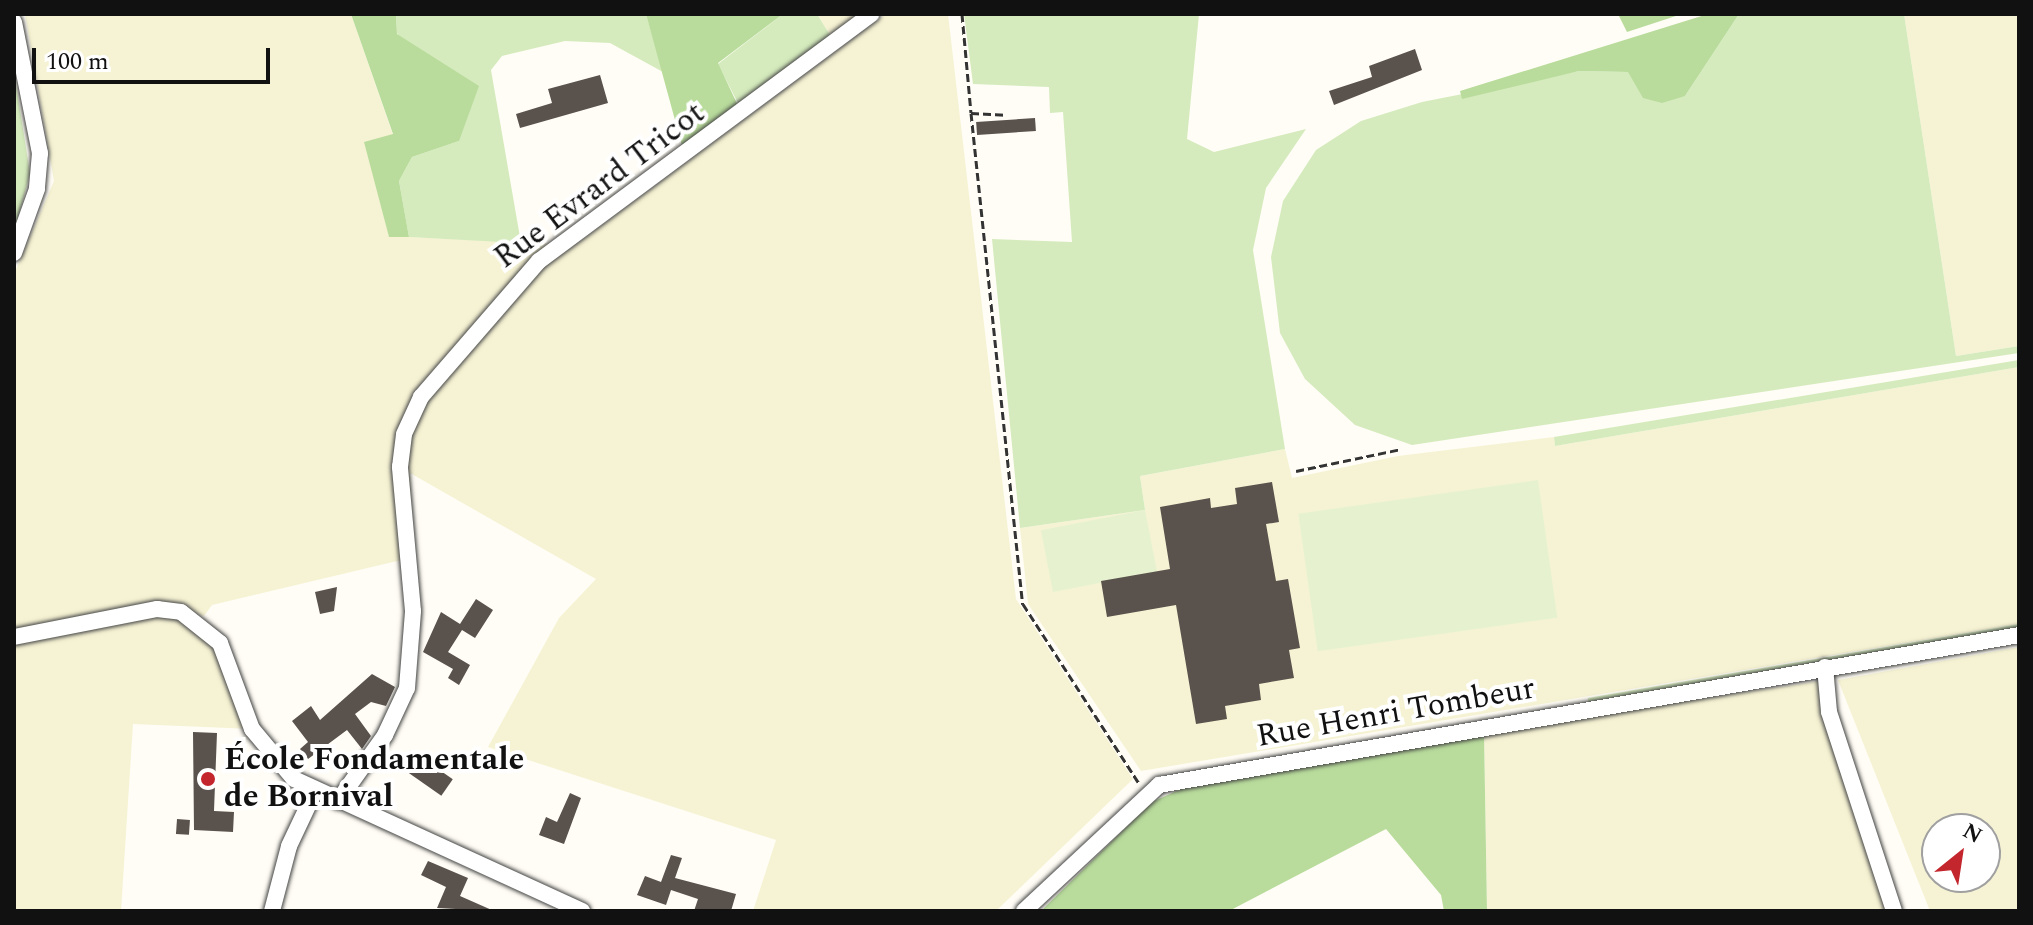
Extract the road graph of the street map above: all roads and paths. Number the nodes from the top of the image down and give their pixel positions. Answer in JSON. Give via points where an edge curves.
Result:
{"nodes":[{"id":1,"x":871,"y":14,"type":"edge"},
{"id":2,"x":962,"y":14,"type":"edge"},
{"id":3,"x":14,"y":22,"type":"edge"},
{"id":4,"x":971,"y":113,"type":"junction"},
{"id":5,"x":1005,"y":115,"type":"dead end"},
{"id":6,"x":14,"y":253,"type":"edge"},
{"id":7,"x":1401,"y":449,"type":"dead end"},
{"id":8,"x":1296,"y":471,"type":"dead end"},
{"id":9,"x":2019,"y":635,"type":"edge"},
{"id":10,"x":14,"y":637,"type":"edge"},
{"id":11,"x":1825,"y":667,"type":"junction"},
{"id":12,"x":315,"y":791,"type":"junction"},
{"id":13,"x":1145,"y":792,"type":"junction"},
{"id":14,"x":338,"y":801,"type":"junction"},
{"id":15,"x":272,"y":911,"type":"edge"},
{"id":16,"x":582,"y":911,"type":"edge"},
{"id":17,"x":1024,"y":911,"type":"edge"},
{"id":18,"x":1894,"y":911,"type":"edge"}],
"edges":[{"from":1,"to":14,"type":"street","name":"Rue Evrard Tricot","via":[[539,261],[421,397],[404,434],[400,467],[413,611],[407,688],[385,735]]},
{"from":2,"to":4,"type":"path"},
{"from":3,"to":6,"type":"street","via":[[40,164]]},
{"from":4,"to":5,"type":"path"},
{"from":4,"to":13,"type":"path","via":[[1023,604]]},
{"from":7,"to":8,"type":"path"},
{"from":9,"to":11,"type":"street","name":"Rue Henri Tombeur"},
{"from":10,"to":12,"type":"street","via":[[127,614],[181,612],[220,643],[263,747]]},
{"from":11,"to":13,"type":"street","name":"Rue Henri Tombeur","via":[[1265,763]]},
{"from":11,"to":18,"type":"street","via":[[1829,712]]},
{"from":12,"to":14,"type":"street"},
{"from":12,"to":15,"type":"street","via":[[289,846]]},
{"from":13,"to":17,"type":"street"},
{"from":14,"to":16,"type":"street"}]}
